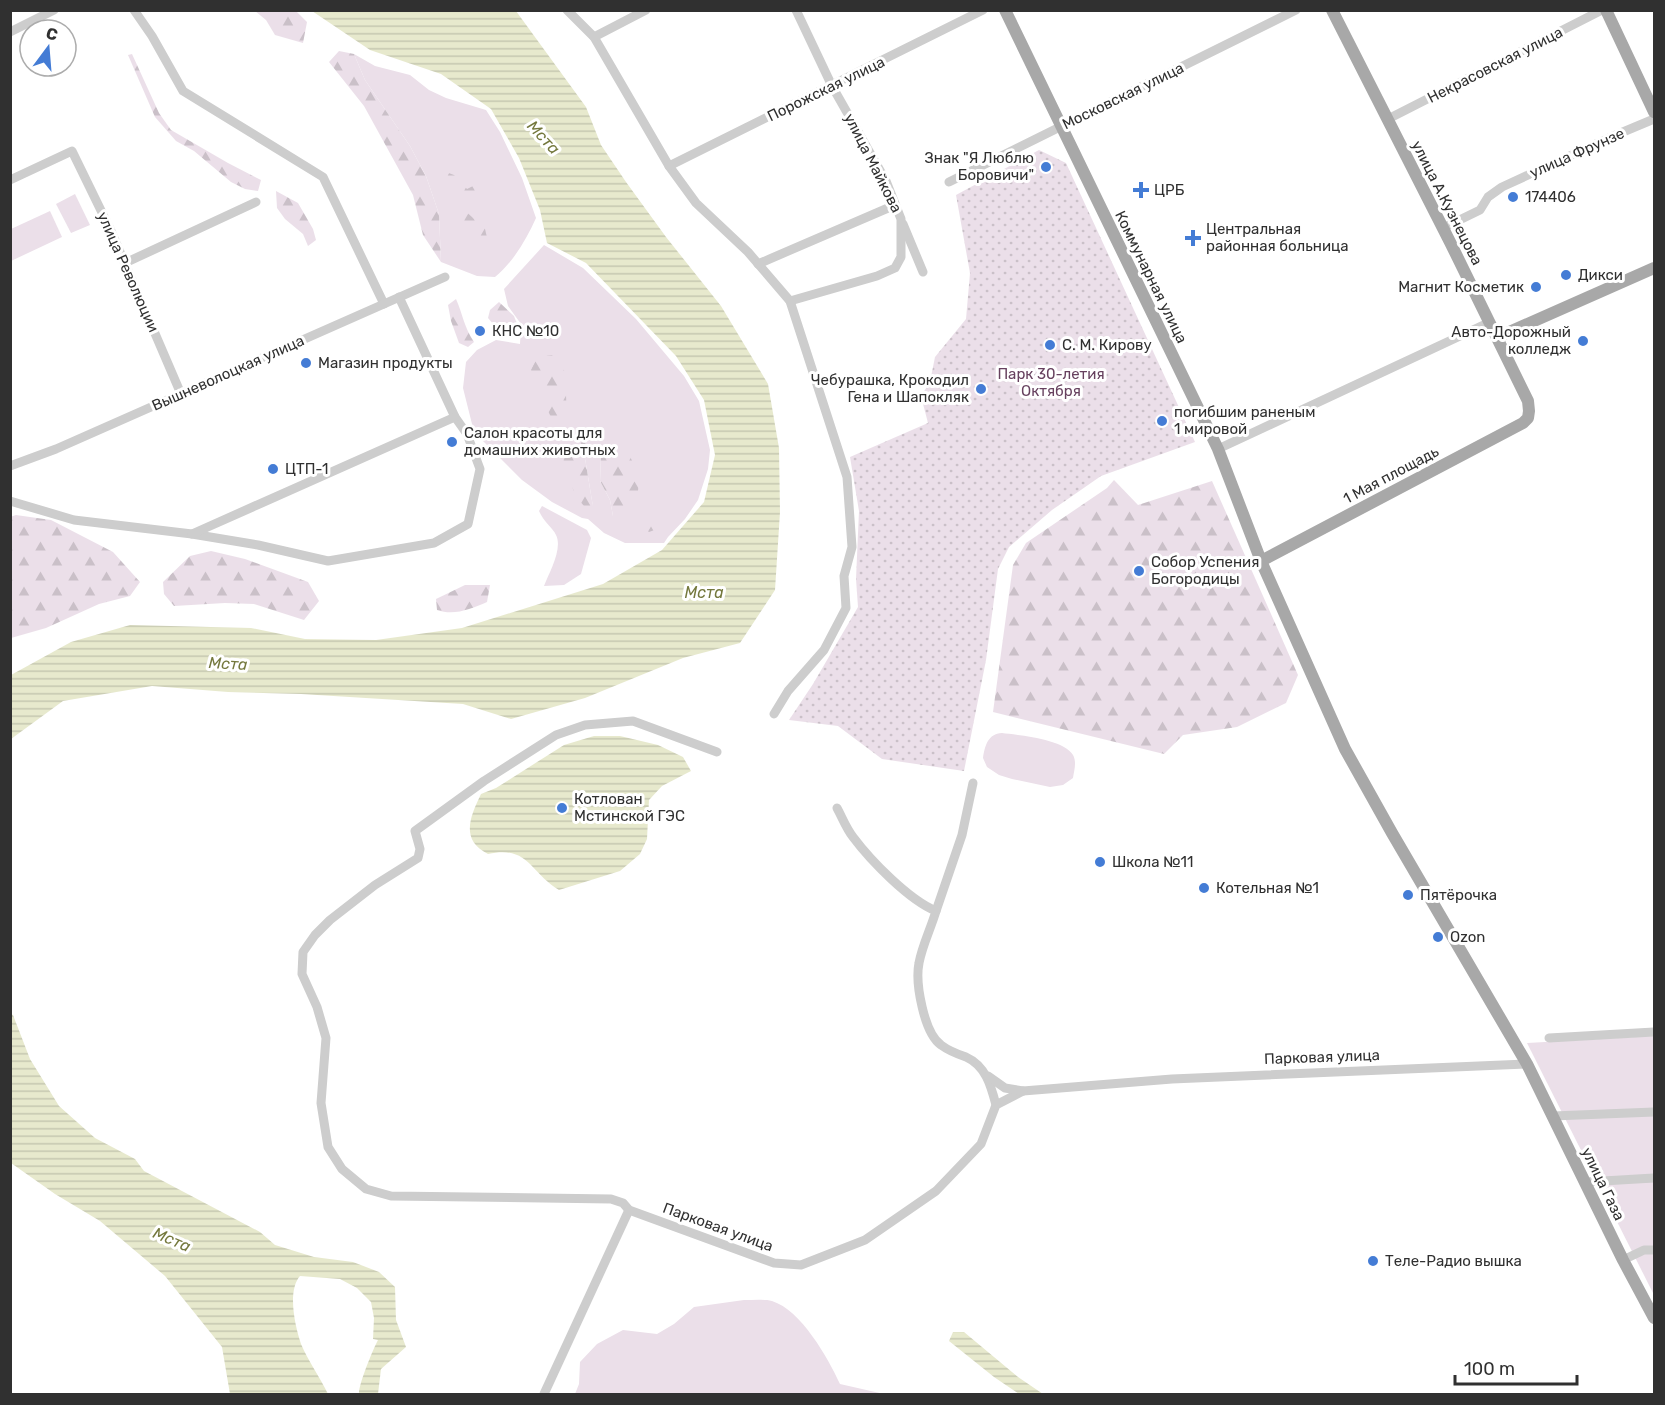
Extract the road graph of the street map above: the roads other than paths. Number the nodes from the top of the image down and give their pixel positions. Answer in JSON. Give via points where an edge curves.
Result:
{"nodes":[{"id":1,"x":54,"y":10,"type":"edge"},
{"id":2,"x":134,"y":10,"type":"edge"},
{"id":3,"x":567,"y":10,"type":"edge"},
{"id":4,"x":646,"y":10,"type":"edge"},
{"id":5,"x":796,"y":10,"type":"edge"},
{"id":6,"x":983,"y":10,"type":"edge"},
{"id":7,"x":1005,"y":10,"type":"edge"},
{"id":8,"x":1296,"y":10,"type":"edge"},
{"id":9,"x":1332,"y":10,"type":"edge"},
{"id":10,"x":1604,"y":10,"type":"edge"},
{"id":11,"x":10,"y":32,"type":"edge"},
{"id":12,"x":594,"y":37,"type":"junction"},
{"id":13,"x":832,"y":86,"type":"junction"},
{"id":14,"x":1654,"y":112,"type":"edge"},
{"id":15,"x":1388,"y":119,"type":"junction"},
{"id":16,"x":1654,"y":119,"type":"edge"},
{"id":17,"x":1062,"y":126,"type":"junction"},
{"id":18,"x":669,"y":166,"type":"junction"},
{"id":19,"x":10,"y":180,"type":"edge"},
{"id":20,"x":949,"y":182,"type":"dead end"},
{"id":21,"x":256,"y":202,"type":"dead end"},
{"id":22,"x":896,"y":205,"type":"junction"},
{"id":23,"x":901,"y":219,"type":"junction"},
{"id":24,"x":1443,"y":228,"type":"junction"},
{"id":25,"x":125,"y":263,"type":"junction"},
{"id":26,"x":758,"y":264,"type":"junction"},
{"id":27,"x":1654,"y":268,"type":"edge"},
{"id":28,"x":923,"y":272,"type":"dead end"},
{"id":29,"x":445,"y":277,"type":"dead end"},
{"id":30,"x":399,"y":297,"type":"junction"},
{"id":31,"x":790,"y":301,"type":"junction"},
{"id":32,"x":384,"y":304,"type":"junction"},
{"id":33,"x":1490,"y":322,"type":"junction"},
{"id":34,"x":1498,"y":337,"type":"junction"},
{"id":35,"x":181,"y":394,"type":"junction"},
{"id":36,"x":1529,"y":411,"type":"joint"},
{"id":37,"x":455,"y":417,"type":"junction"},
{"id":38,"x":1218,"y":449,"type":"junction"},
{"id":39,"x":10,"y":466,"type":"edge"},
{"id":40,"x":10,"y":501,"type":"edge"},
{"id":41,"x":192,"y":534,"type":"junction"},
{"id":42,"x":1261,"y":561,"type":"junction"},
{"id":43,"x":774,"y":714,"type":"dead end"},
{"id":44,"x":717,"y":752,"type":"dead end"},
{"id":45,"x":973,"y":783,"type":"dead end"},
{"id":46,"x":837,"y":808,"type":"dead end"},
{"id":47,"x":936,"y":911,"type":"junction"},
{"id":48,"x":1654,"y":1032,"type":"edge"},
{"id":49,"x":1549,"y":1038,"type":"dead end"},
{"id":50,"x":1527,"y":1064,"type":"junction"},
{"id":51,"x":985,"y":1074,"type":"junction"},
{"id":52,"x":1023,"y":1091,"type":"junction"},
{"id":53,"x":996,"y":1106,"type":"junction"},
{"id":54,"x":1654,"y":1113,"type":"edge"},
{"id":55,"x":1553,"y":1116,"type":"junction"},
{"id":56,"x":1654,"y":1178,"type":"edge"},
{"id":57,"x":1586,"y":1182,"type":"junction"},
{"id":58,"x":628,"y":1210,"type":"junction"},
{"id":59,"x":1654,"y":1250,"type":"edge"},
{"id":60,"x":1623,"y":1260,"type":"junction"},
{"id":61,"x":1654,"y":1318,"type":"edge"},
{"id":62,"x":544,"y":1395,"type":"edge"}],
"edges":[{"from":1,"to":11,"type":"street"},
{"from":2,"to":32,"type":"street","via":[[183,91],[323,177]]},
{"from":3,"to":12,"type":"street"},
{"from":4,"to":12,"type":"street"},
{"from":5,"to":13,"type":"street","name":"улица Майкова"},
{"from":6,"to":13,"type":"street","name":"Порожская улица"},
{"from":7,"to":17,"type":"main road","name":"Коммунарная улица"},
{"from":8,"to":17,"type":"street","name":"Московская улица"},
{"from":9,"to":15,"type":"main road","name":"улица А.Кузнецова"},
{"from":10,"to":14,"type":"main road"},
{"from":10,"to":15,"type":"street","name":"Некрасовская улица"},
{"from":12,"to":18,"type":"street"},
{"from":13,"to":18,"type":"street","name":"Порожская улица"},
{"from":13,"to":22,"type":"street","name":"улица Майкова"},
{"from":15,"to":24,"type":"main road","name":"улица А.Кузнецова"},
{"from":16,"to":24,"type":"street","name":"улица Фрунзе","via":[[1502,187],[1488,197],[1480,210]]},
{"from":17,"to":20,"type":"street","name":"Московская улица"},
{"from":17,"to":38,"type":"main road","name":"Коммунарная улица"},
{"from":18,"to":26,"type":"street","via":[[696,203]]},
{"from":19,"to":25,"type":"street","name":"улица Революции","via":[[72,152]]},
{"from":21,"to":25,"type":"street"},
{"from":22,"to":23,"type":"street","name":"улица Майкова"},
{"from":22,"to":26,"type":"street"},
{"from":23,"to":28,"type":"street","name":"улица Майкова"},
{"from":23,"to":31,"type":"street","name":"улица Майкова","via":[[901,257],[895,268]]},
{"from":24,"to":33,"type":"main road","name":"улица А.Кузнецова"},
{"from":25,"to":35,"type":"street","name":"улица Революции"},
{"from":26,"to":31,"type":"street"},
{"from":27,"to":34,"type":"main road"},
{"from":29,"to":30,"type":"street","name":"Вышневолоцкая улица"},
{"from":30,"to":32,"type":"street","name":"Вышневолоцкая улица"},
{"from":30,"to":37,"type":"street"},
{"from":31,"to":43,"type":"street","via":[[847,477],[852,547],[844,576],[846,609],[824,650],[788,691]]},
{"from":32,"to":35,"type":"street","name":"Вышневолоцкая улица"},
{"from":33,"to":34,"type":"main road","name":"улица А.Кузнецова"},
{"from":33,"to":38,"type":"street"},
{"from":34,"to":36,"type":"main road","name":"улица А.Кузнецова"},
{"from":35,"to":39,"type":"street","name":"Вышневолоцкая улица"},
{"from":36,"to":42,"type":"main road","name":"1 Мая площадь","via":[[1523,423]]},
{"from":37,"to":41,"type":"street"},
{"from":37,"to":41,"type":"street","via":[[480,469],[468,525],[434,543],[328,561]]},
{"from":38,"to":42,"type":"main road","name":"Коммунарная улица"},
{"from":40,"to":41,"type":"street","via":[[74,520]]},
{"from":42,"to":50,"type":"main road","via":[[1346,749]]},
{"from":44,"to":58,"type":"street","name":"Парковая улица","via":[[633,721],[585,725],[556,735],[415,831],[418,858],[330,920],[303,952],[302,974],[326,1038],[321,1103],[328,1147],[342,1169],[366,1189],[391,1196],[611,1199]]},
{"from":45,"to":47,"type":"street","via":[[962,835]]},
{"from":46,"to":47,"type":"street","via":[[852,835],[874,861],[921,905]]},
{"from":47,"to":51,"type":"street","via":[[919,965],[923,1008],[939,1044],[968,1058]]},
{"from":48,"to":49,"type":"street"},
{"from":50,"to":52,"type":"street","name":"Парковая улица","via":[[1172,1079]]},
{"from":50,"to":55,"type":"main road","name":"улица Газа"},
{"from":51,"to":52,"type":"street","via":[[1005,1088]]},
{"from":51,"to":53,"type":"street"},
{"from":52,"to":53,"type":"street","name":"Парковая улица"},
{"from":53,"to":58,"type":"street","name":"Парковая улица","via":[[981,1144],[936,1191],[865,1240],[801,1265],[774,1263]]},
{"from":54,"to":55,"type":"street"},
{"from":55,"to":57,"type":"main road","name":"улица Газа"},
{"from":56,"to":57,"type":"street"},
{"from":57,"to":60,"type":"main road","name":"улица Газа"},
{"from":58,"to":62,"type":"street"},
{"from":59,"to":60,"type":"street","via":[[1644,1250]]},
{"from":60,"to":61,"type":"main road","name":"улица Газа"}]}
